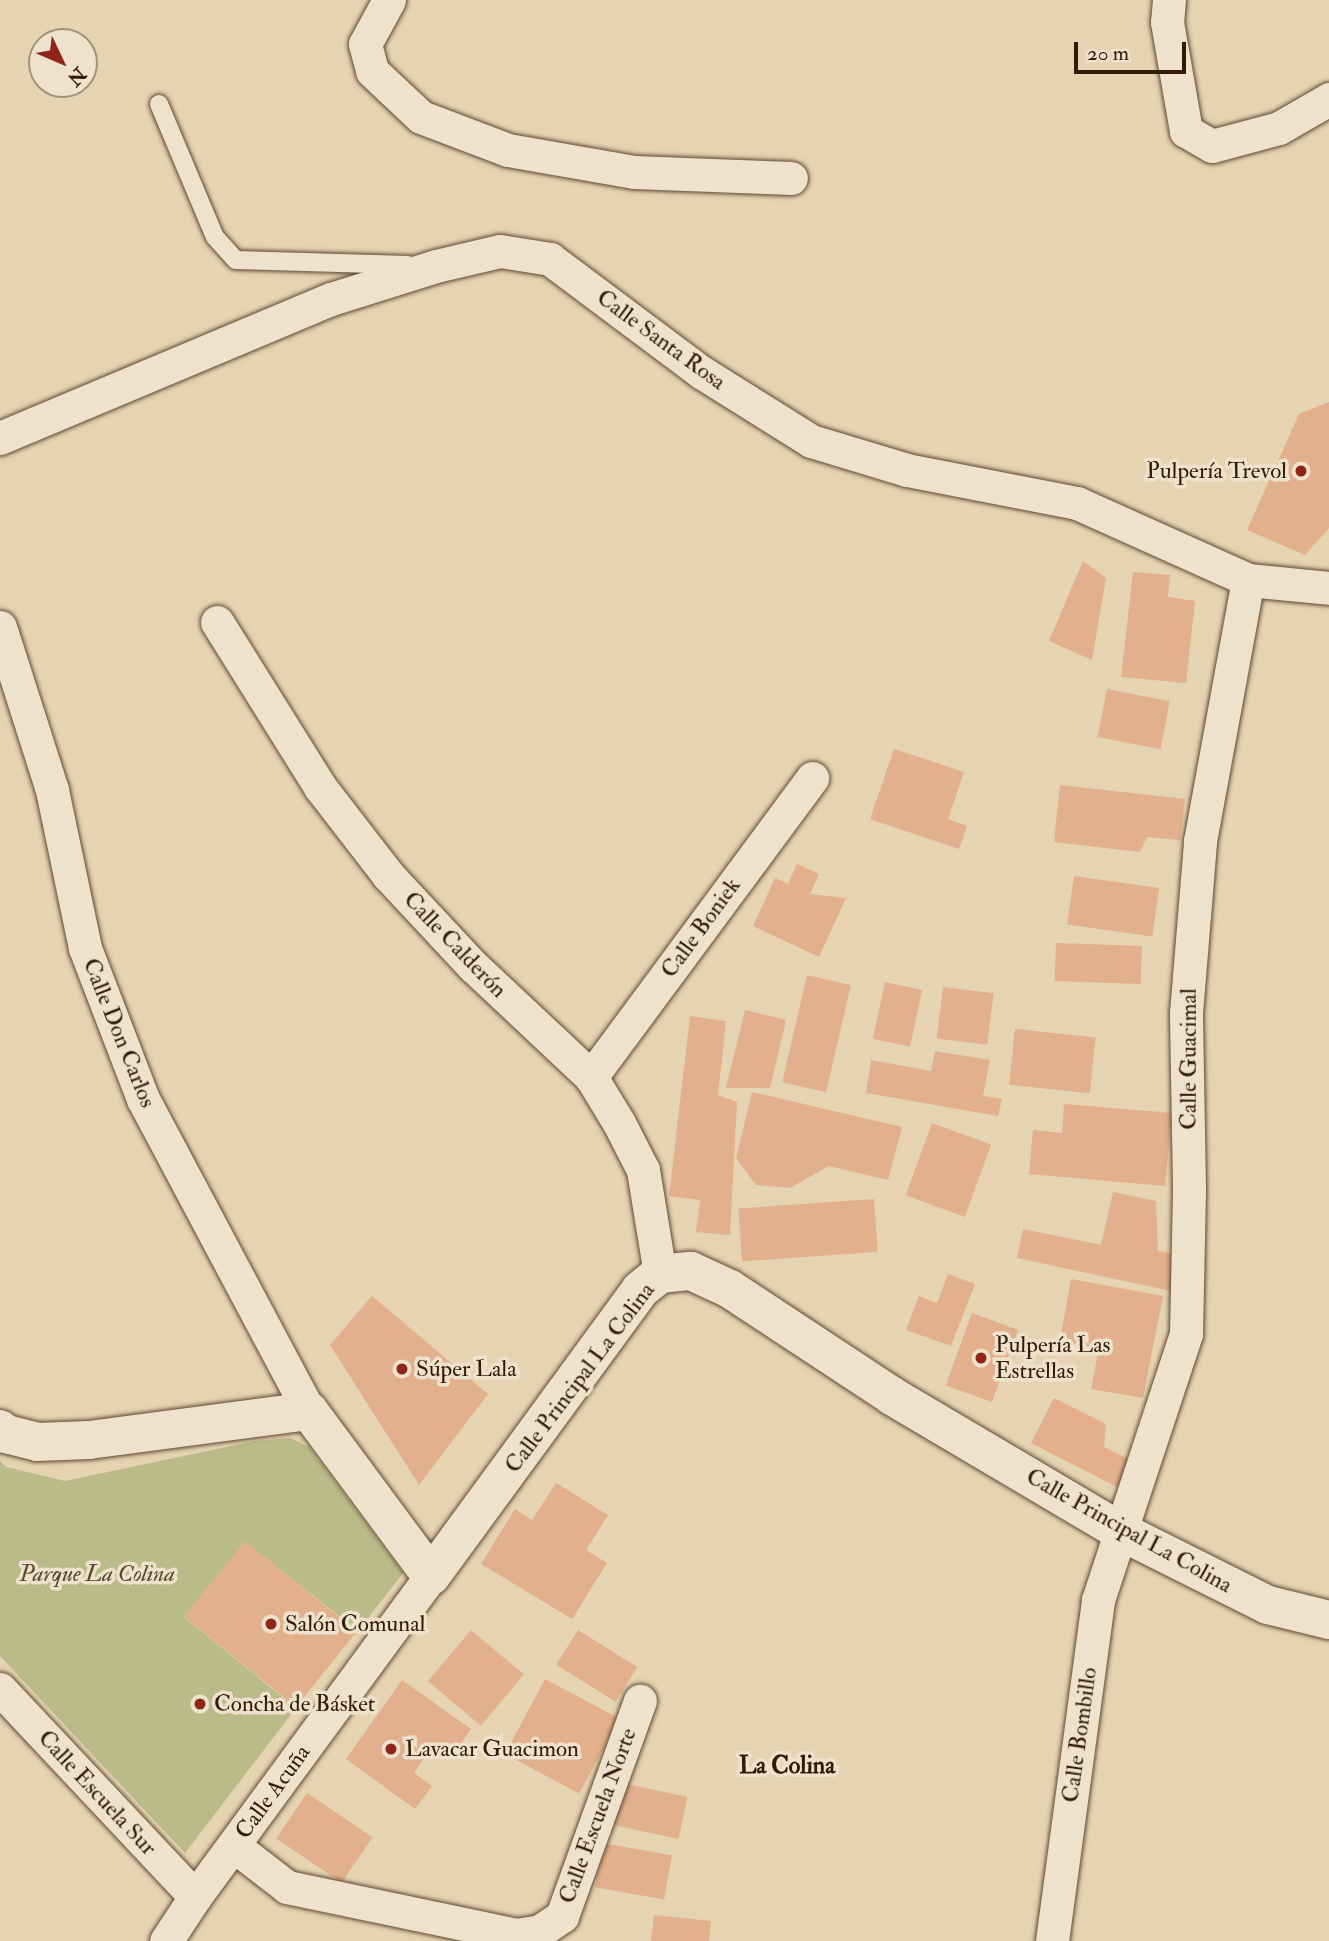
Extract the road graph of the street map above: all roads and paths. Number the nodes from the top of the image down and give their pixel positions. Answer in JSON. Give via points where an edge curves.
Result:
{"nodes":[{"id":1,"x":389,"y":0,"type":"edge"},
{"id":2,"x":1168,"y":0,"type":"edge"},
{"id":3,"x":1329,"y":99,"type":"edge"},
{"id":4,"x":159,"y":104,"type":"dead end"},
{"id":5,"x":791,"y":178,"type":"dead end"},
{"id":6,"x":436,"y":266,"type":"junction"},
{"id":7,"x":0,"y":438,"type":"edge"},
{"id":8,"x":1248,"y":580,"type":"junction"},
{"id":9,"x":1329,"y":588,"type":"edge"},
{"id":10,"x":217,"y":622,"type":"dead end"},
{"id":11,"x":0,"y":627,"type":"edge"},
{"id":12,"x":812,"y":778,"type":"dead end"},
{"id":13,"x":591,"y":1077,"type":"junction"},
{"id":14,"x":660,"y":1274,"type":"junction"},
{"id":15,"x":309,"y":1411,"type":"junction"},
{"id":16,"x":0,"y":1429,"type":"edge"},
{"id":17,"x":1122,"y":1532,"type":"junction"},
{"id":18,"x":431,"y":1576,"type":"junction"},
{"id":19,"x":1329,"y":1620,"type":"edge"},
{"id":20,"x":0,"y":1689,"type":"edge"},
{"id":21,"x":640,"y":1701,"type":"dead end"},
{"id":22,"x":234,"y":1846,"type":"junction"},
{"id":23,"x":195,"y":1897,"type":"junction"},
{"id":24,"x":166,"y":1941,"type":"edge"},
{"id":25,"x":1052,"y":1941,"type":"edge"}],
"edges":[{"from":1,"to":5,"type":"street","via":[[365,44],[372,71],[421,117],[508,150],[634,172]]},
{"from":2,"to":3,"type":"street","via":[[1167,22],[1186,131],[1212,146],[1279,128]]},
{"from":4,"to":6,"type":"lane","via":[[215,237],[236,260]]},
{"from":6,"to":7,"type":"street","name":"Calle Santa Rosa","via":[[331,299]]},
{"from":6,"to":8,"type":"street","name":"Calle Santa Rosa","via":[[500,251],[550,259],[701,372],[811,441],[907,470],[1077,503]]},
{"from":8,"to":9,"type":"street","name":"Calle Santa Rosa"},
{"from":8,"to":17,"type":"street","name":"Calle Guacimal","via":[[1200,841],[1187,1000],[1186,1334]]},
{"from":10,"to":13,"type":"street","name":"Calle Calderón","via":[[320,787],[388,875],[473,967]]},
{"from":11,"to":15,"type":"street","name":"Calle Don Carlos","via":[[52,790],[85,948],[143,1099]]},
{"from":12,"to":13,"type":"street","name":"Calle Boniek"},
{"from":13,"to":14,"type":"street","name":"Calle Calderón","via":[[643,1170]]},
{"from":14,"to":17,"type":"street","name":"Calle Principal La Colina","via":[[691,1271],[730,1289],[892,1396]]},
{"from":14,"to":18,"type":"street","name":"Calle Principal La Colina","via":[[640,1290]]},
{"from":15,"to":16,"type":"street","via":[[89,1440],[37,1442]]},
{"from":15,"to":18,"type":"street"},
{"from":17,"to":19,"type":"street","name":"Calle Principal La Colina","via":[[1268,1605]]},
{"from":17,"to":25,"type":"street","name":"Calle Bombillo","via":[[1098,1600]]},
{"from":18,"to":22,"type":"street","name":"Calle Acuña"},
{"from":20,"to":23,"type":"street","name":"Calle Escuela Sur"},
{"from":21,"to":22,"type":"street","name":"Calle Escuela Norte","via":[[562,1916],[540,1931],[516,1935],[287,1887]]},
{"from":22,"to":23,"type":"street","name":"Calle Acuña"},
{"from":23,"to":24,"type":"street","name":"Calle Acuña"}]}
